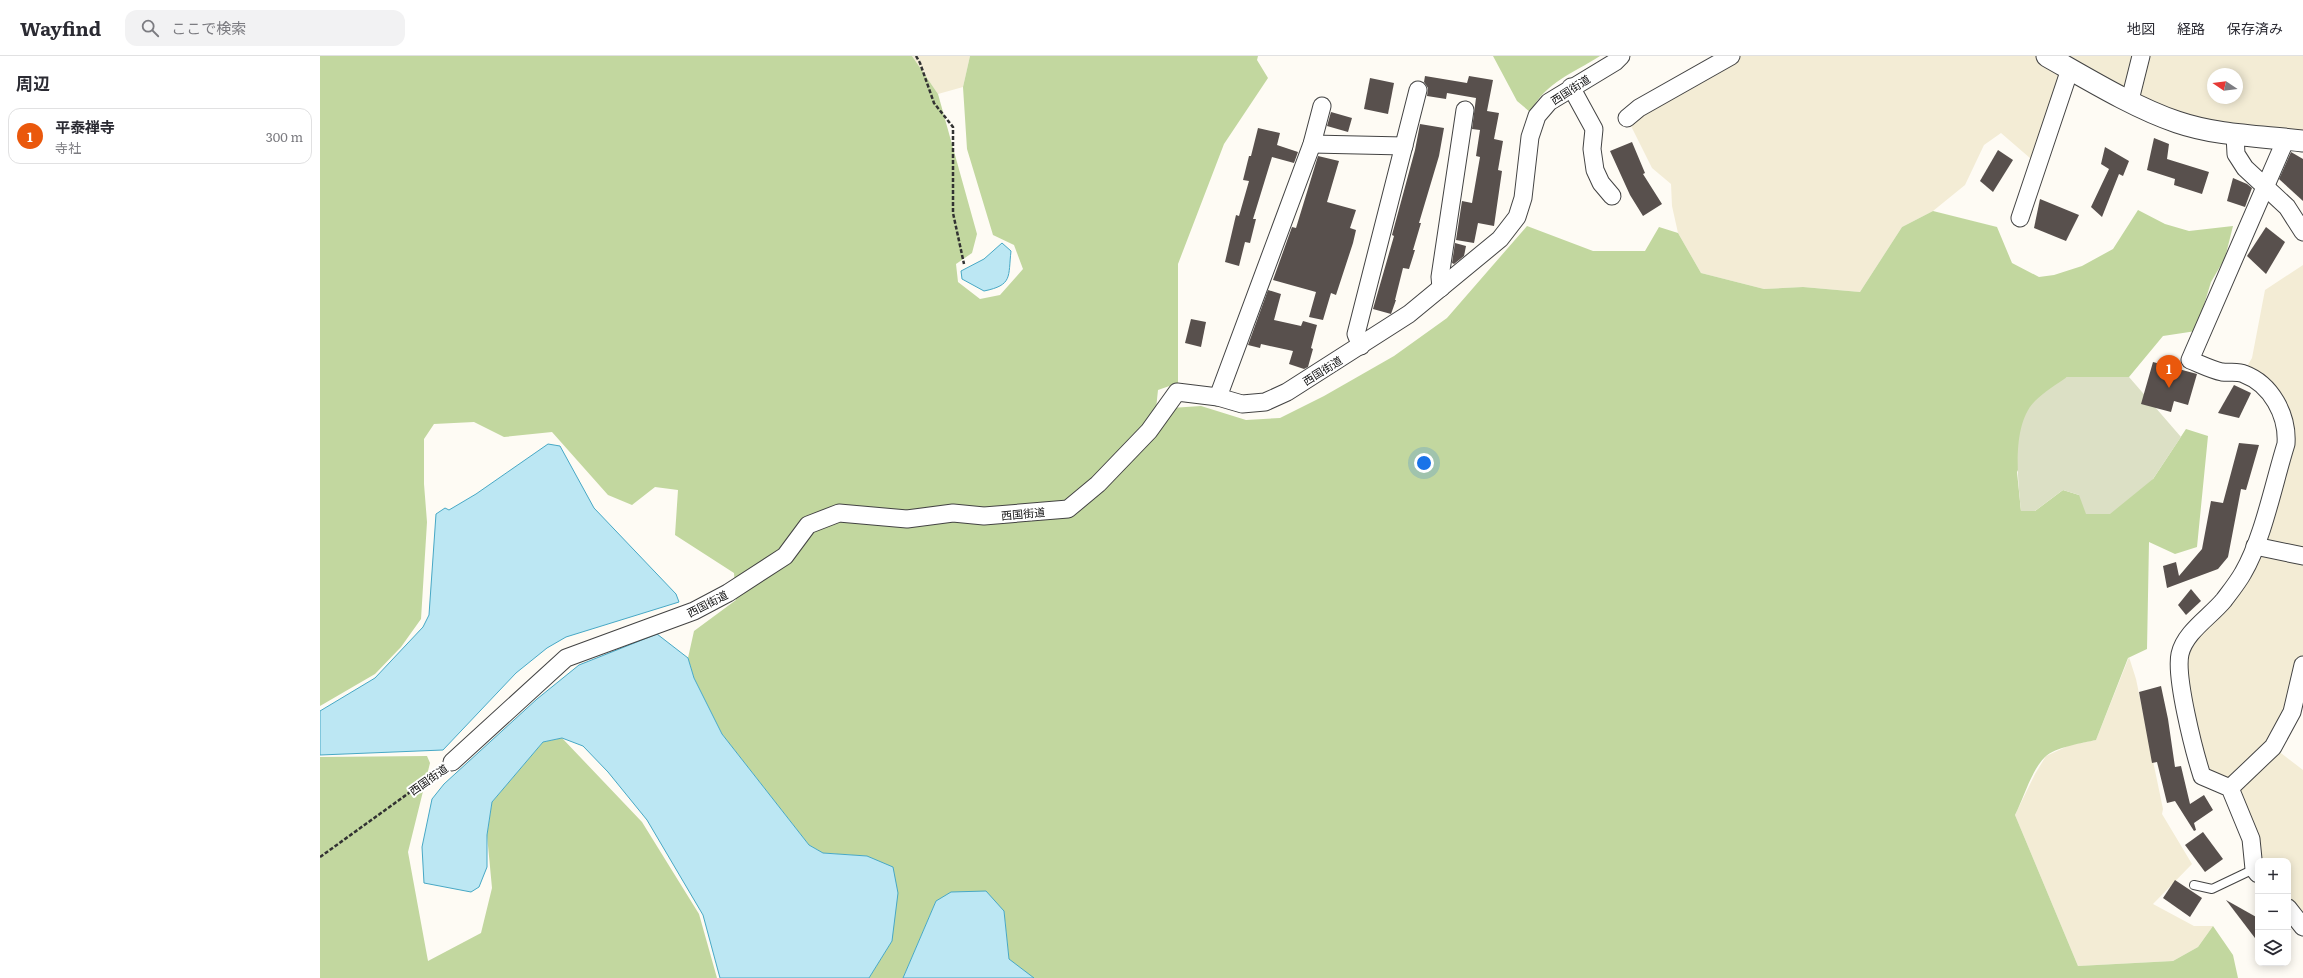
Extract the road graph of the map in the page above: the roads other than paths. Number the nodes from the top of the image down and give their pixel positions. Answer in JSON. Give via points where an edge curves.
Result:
{"nodes":[{"id":1,"x":1621,"y":56,"type":"edge"},
{"id":2,"x":1731,"y":56,"type":"edge"},
{"id":3,"x":2047,"y":56,"type":"edge"},
{"id":4,"x":2141,"y":56,"type":"edge"},
{"id":5,"x":2070,"y":69,"type":"junction"},
{"id":6,"x":1571,"y":87,"type":"junction"},
{"id":7,"x":1418,"y":90,"type":"dead end"},
{"id":8,"x":2130,"y":100,"type":"junction"},
{"id":9,"x":1322,"y":106,"type":"dead end"},
{"id":10,"x":1465,"y":110,"type":"dead end"},
{"id":11,"x":1627,"y":118,"type":"dead end"},
{"id":12,"x":2235,"y":135,"type":"junction"},
{"id":13,"x":2294,"y":140,"type":"edge"},
{"id":14,"x":1312,"y":144,"type":"junction"},
{"id":15,"x":1404,"y":146,"type":"junction"},
{"id":16,"x":2265,"y":188,"type":"junction"},
{"id":17,"x":1612,"y":196,"type":"dead end"},
{"id":18,"x":2020,"y":218,"type":"dead end"},
{"id":19,"x":2303,"y":232,"type":"edge"},
{"id":20,"x":1441,"y":288,"type":"junction"},
{"id":21,"x":1361,"y":346,"type":"junction"},
{"id":22,"x":1218,"y":397,"type":"junction"},
{"id":23,"x":2255,"y":546,"type":"junction"},
{"id":24,"x":2303,"y":556,"type":"edge"},
{"id":25,"x":2303,"y":665,"type":"edge"},
{"id":26,"x":452,"y":762,"type":"road end"},
{"id":27,"x":2230,"y":788,"type":"junction"},
{"id":28,"x":2255,"y":865,"type":"edge"},
{"id":29,"x":2255,"y":871,"type":"edge"},
{"id":30,"x":2194,"y":885,"type":"dead end"},
{"id":31,"x":2291,"y":912,"type":"edge"},
{"id":32,"x":2303,"y":927,"type":"edge"}],
"edges":[{"from":1,"to":6,"type":"street","name":"西国街道"},
{"from":2,"to":11,"type":"street","via":[[1639,108]]},
{"from":3,"to":5,"type":"street"},
{"from":4,"to":8,"type":"street"},
{"from":5,"to":8,"type":"street"},
{"from":5,"to":18,"type":"street"},
{"from":6,"to":17,"type":"street","via":[[1594,129],[1592,149],[1595,170],[1601,183]]},
{"from":6,"to":20,"type":"street","name":"西国街道","via":[[1549,102],[1537,116],[1530,136],[1523,198],[1516,217],[1500,239]]},
{"from":7,"to":15,"type":"street"},
{"from":8,"to":12,"type":"street","via":[[2177,122]]},
{"from":9,"to":14,"type":"street"},
{"from":10,"to":20,"type":"street","via":[[1440,277]]},
{"from":12,"to":13,"type":"street"},
{"from":12,"to":16,"type":"street","via":[[2236,154],[2245,168]]},
{"from":13,"to":16,"type":"street"},
{"from":14,"to":15,"type":"street"},
{"from":14,"to":22,"type":"street"},
{"from":15,"to":21,"type":"street","via":[[1356,334]]},
{"from":16,"to":19,"type":"street","via":[[2287,207]]},
{"from":16,"to":23,"type":"street","via":[[2190,360],[2221,372],[2243,373],[2256,380],[2272,394],[2282,418],[2286,444]]},
{"from":20,"to":21,"type":"street","name":"西国街道","via":[[1409,314]]},
{"from":21,"to":22,"type":"street","name":"西国街道","via":[[1287,392],[1265,402],[1242,404]]},
{"from":22,"to":26,"type":"street","name":"西国街道","via":[[1177,392],[1149,431],[1098,484],[1068,509],[984,516],[953,513],[907,519],[839,513],[808,525],[784,556],[728,593],[694,611],[566,658]]},
{"from":23,"to":24,"type":"street"},
{"from":23,"to":27,"type":"street","via":[[2243,573],[2224,601],[2188,638],[2180,654],[2180,671],[2192,743],[2202,776]]},
{"from":25,"to":27,"type":"street","via":[[2292,712],[2273,747]]},
{"from":27,"to":28,"type":"street","via":[[2251,839]]},
{"from":29,"to":30,"type":"lane","via":[[2212,889]]},
{"from":31,"to":32,"type":"street"}]}
